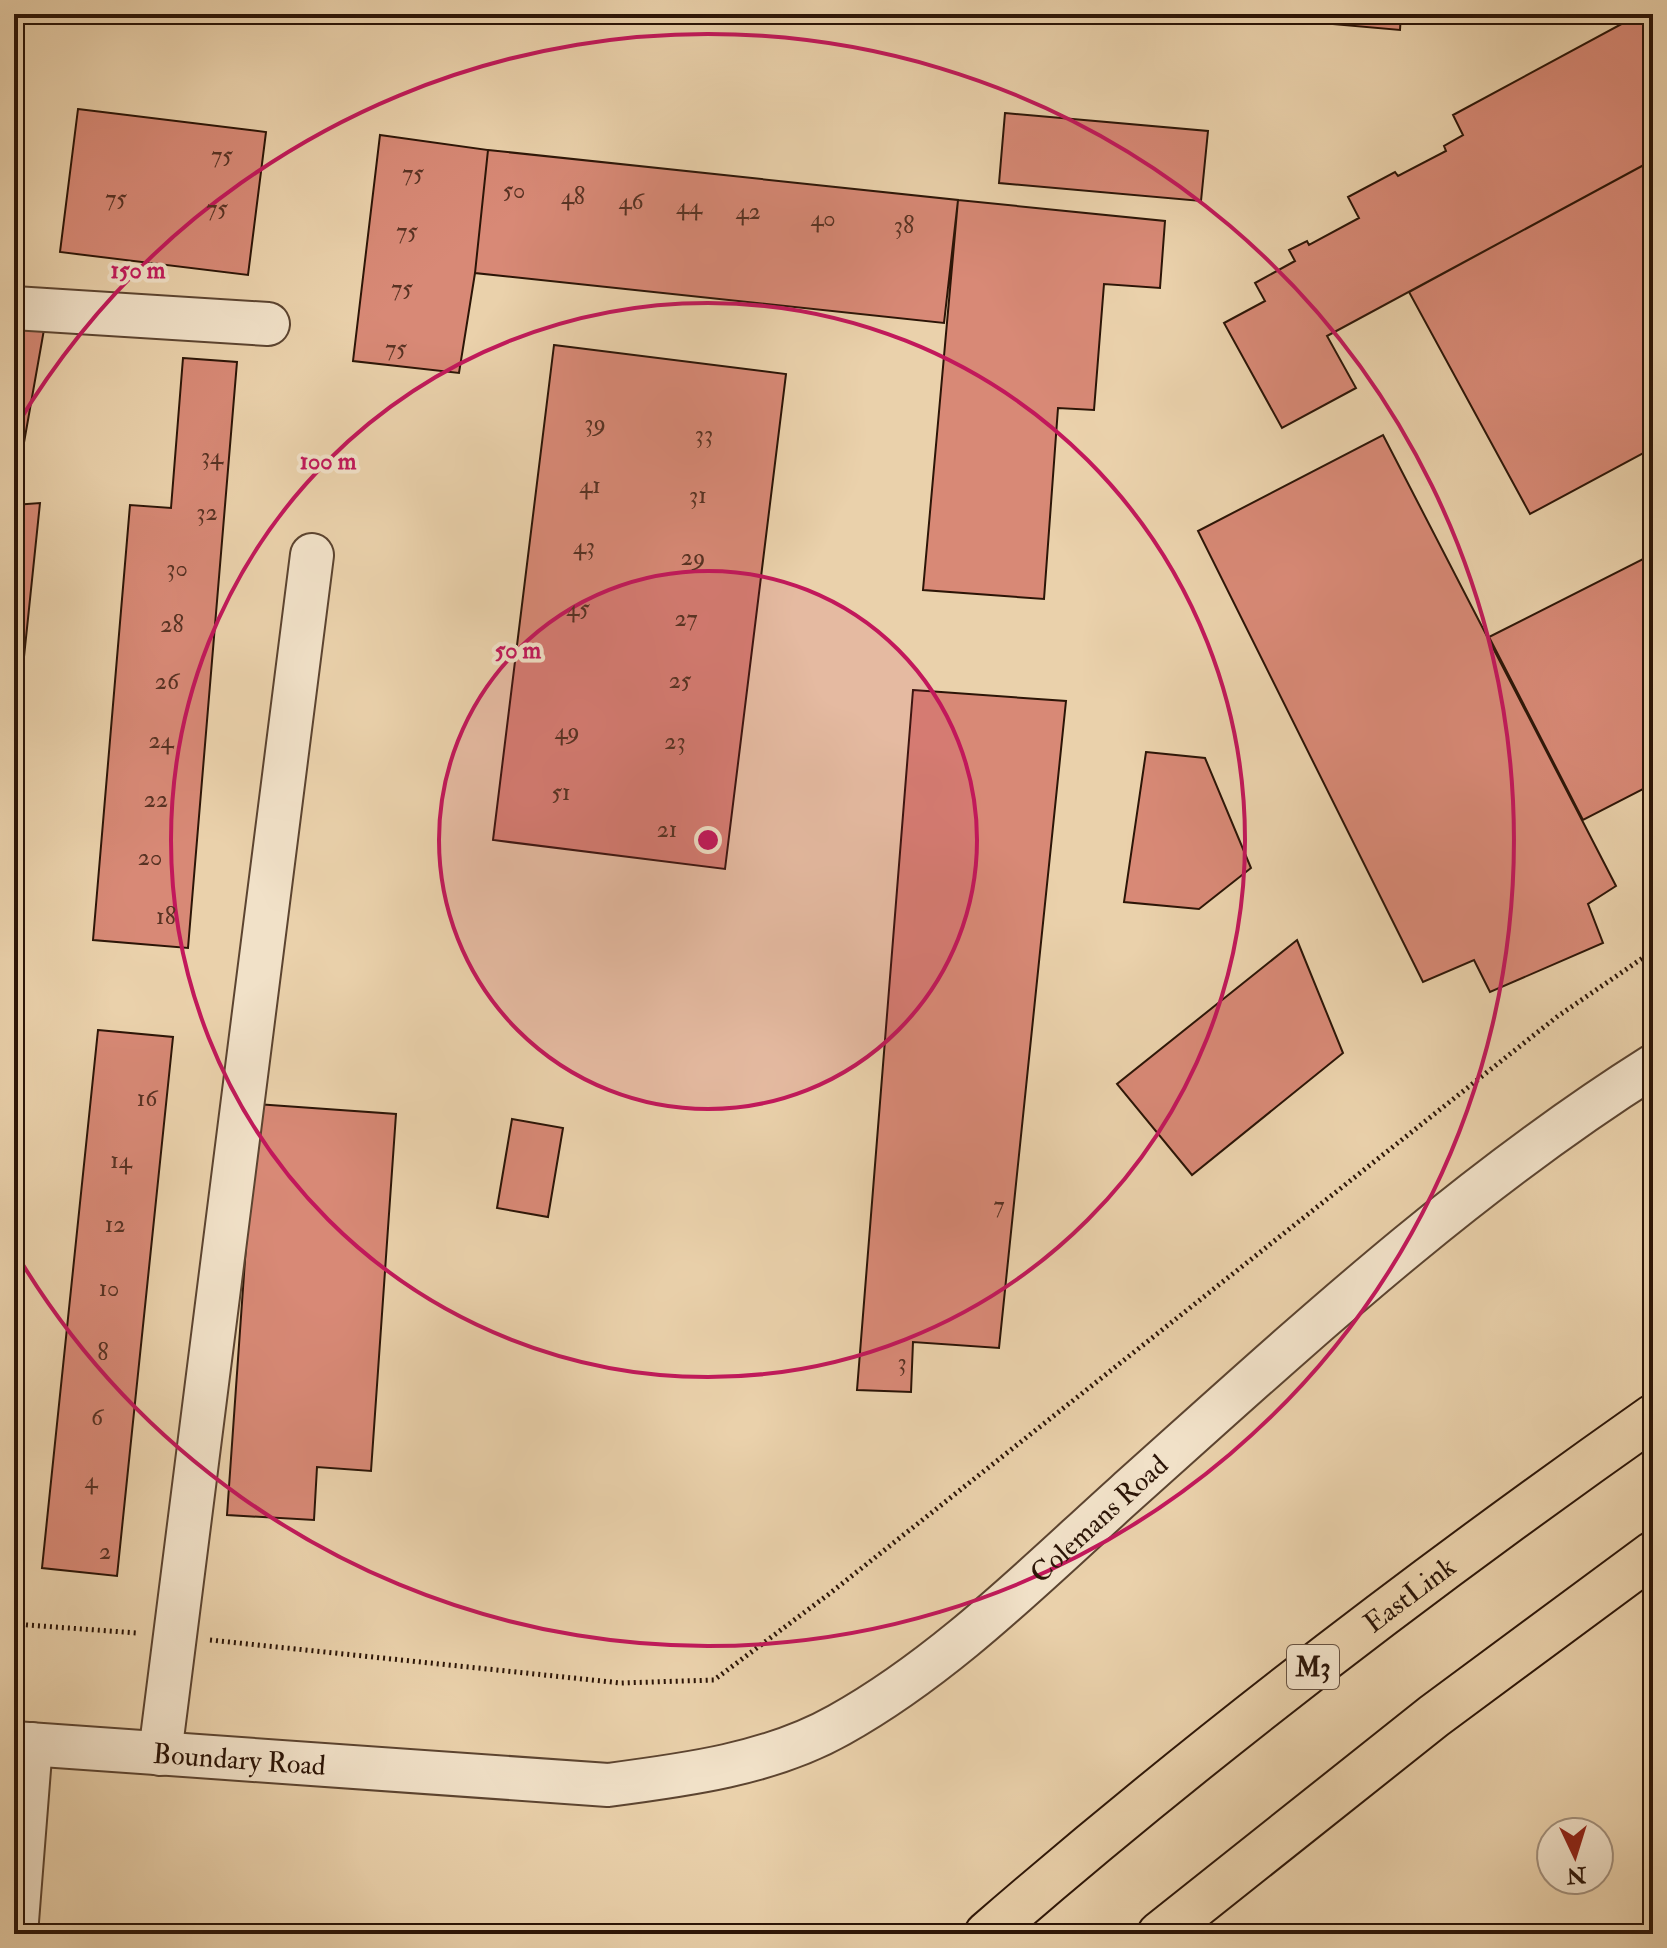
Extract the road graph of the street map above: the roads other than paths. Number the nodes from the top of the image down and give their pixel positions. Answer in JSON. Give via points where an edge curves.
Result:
{"nodes":[{"id":1,"x":14,"y":308,"type":"edge"},
{"id":2,"x":268,"y":324,"type":"dead end"},
{"id":3,"x":312,"y":555,"type":"dead end"},
{"id":4,"x":1653,"y":1066,"type":"edge"},
{"id":5,"x":1653,"y":1417,"type":"edge"},
{"id":6,"x":1653,"y":1554,"type":"edge"},
{"id":7,"x":23,"y":1743,"type":"edge"},
{"id":8,"x":160,"y":1754,"type":"junction"},
{"id":9,"x":464,"y":1777,"type":"joint"},
{"id":10,"x":16,"y":1934,"type":"edge"},
{"id":11,"x":987,"y":1934,"type":"edge"},
{"id":12,"x":1160,"y":1934,"type":"edge"}],
"edges":[{"from":1,"to":2,"type":"street"},
{"from":3,"to":8,"type":"street"},
{"from":4,"to":9,"type":"street","name":"Colemans Road","via":[[1440,1218],[985,1619],[896,1690],[836,1727],[754,1759],[665,1778],[608,1785]]},
{"from":5,"to":11,"type":"highway","name":"EastLink","number":"M3","via":[[1365,1627]]},
{"from":6,"to":12,"type":"highway","via":[[1410,1735]]},
{"from":7,"to":8,"type":"street","name":"Boundary Road"},
{"from":7,"to":10,"type":"street"},
{"from":8,"to":9,"type":"street","name":"Boundary Road"}]}
